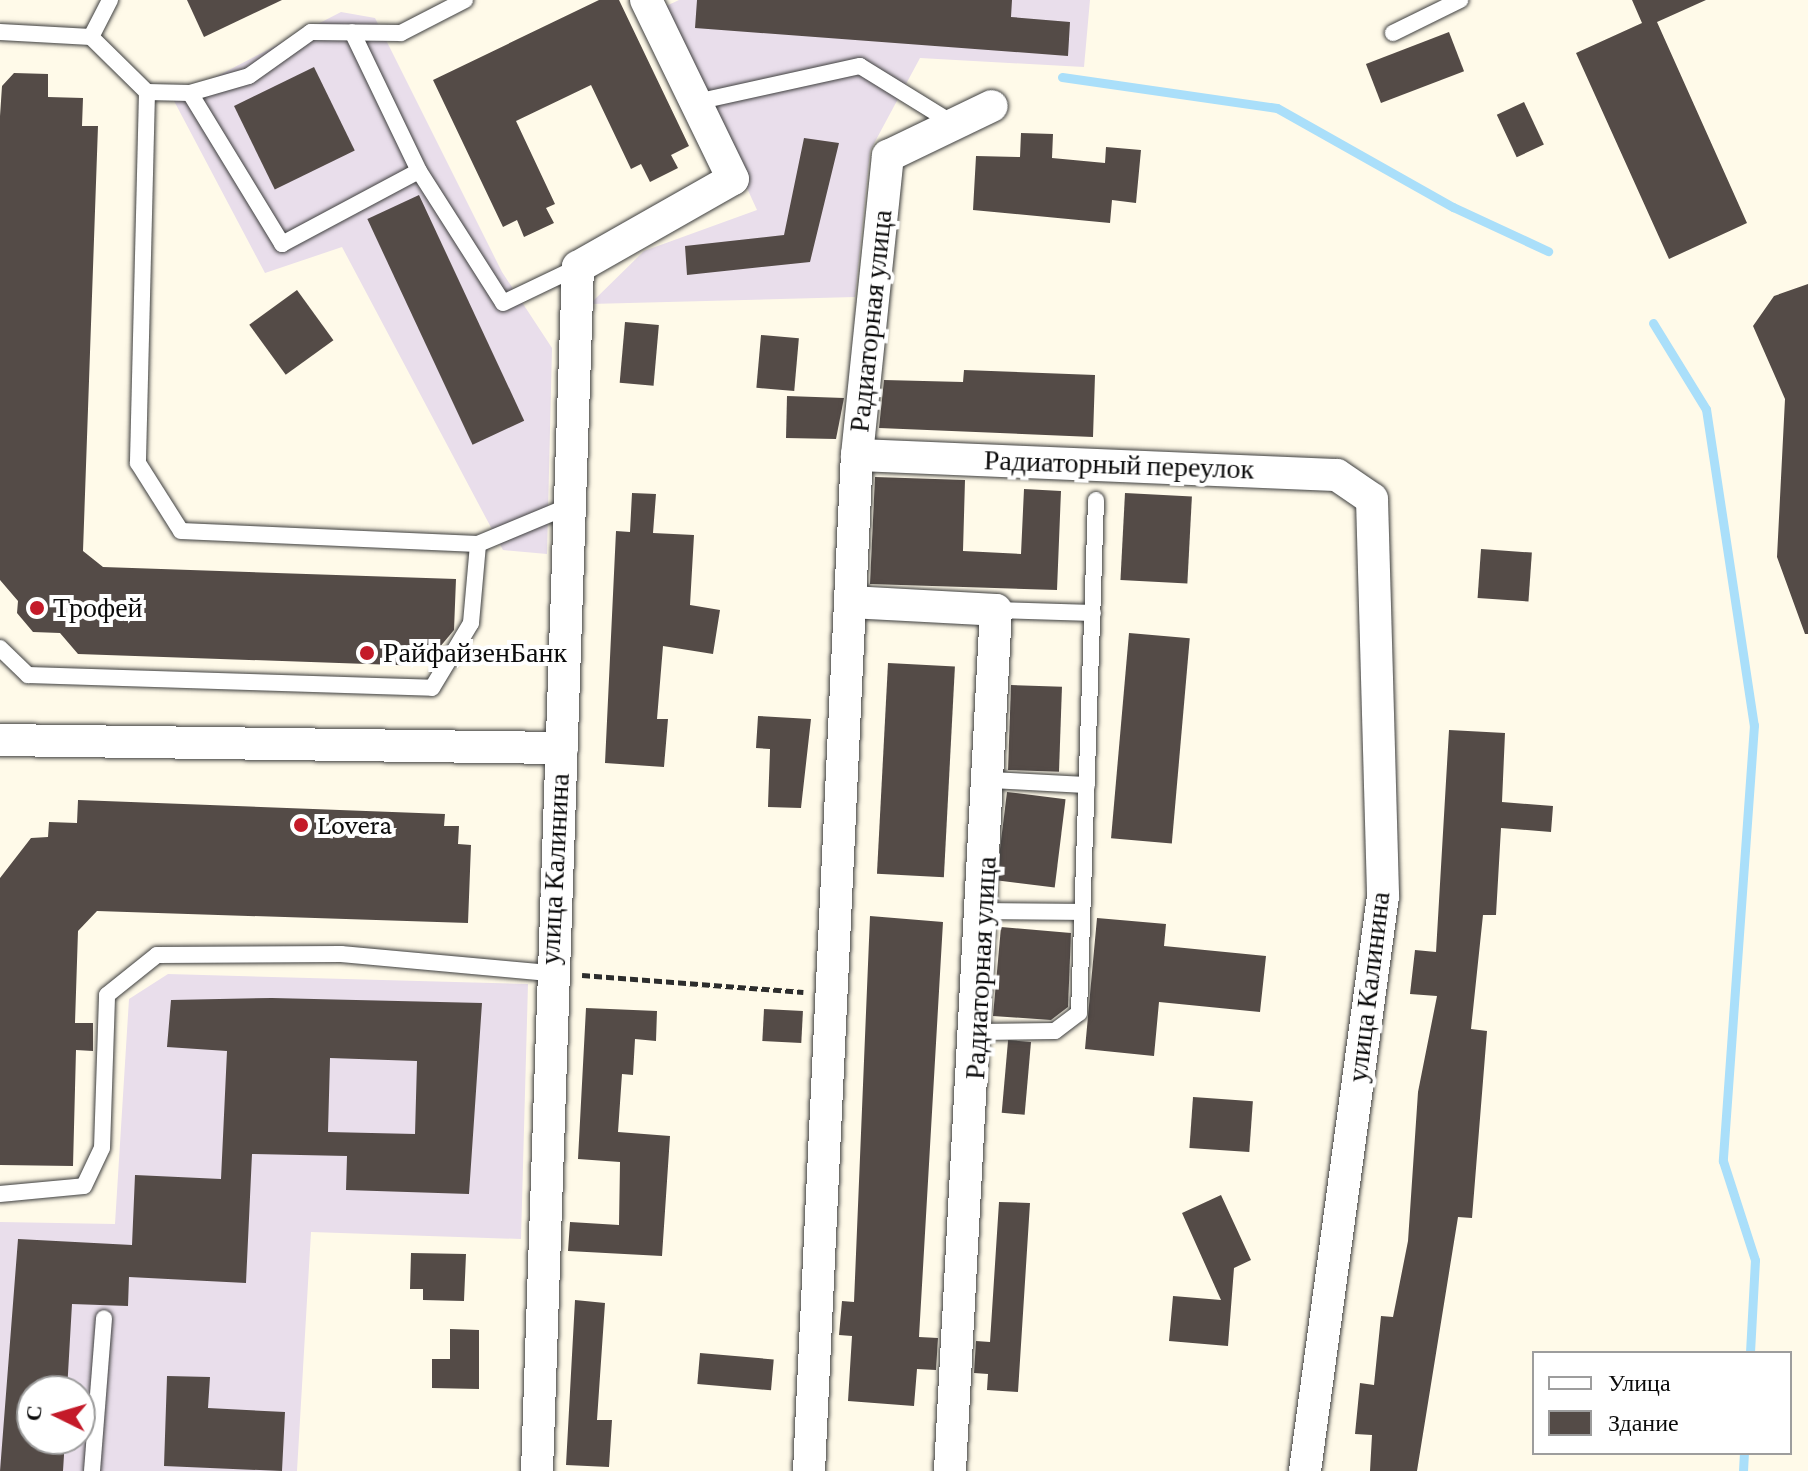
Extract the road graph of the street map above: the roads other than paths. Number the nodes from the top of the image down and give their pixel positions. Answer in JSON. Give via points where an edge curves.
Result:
{"nodes":[{"id":1,"x":110,"y":0,"type":"edge"},
{"id":2,"x":465,"y":0,"type":"edge"},
{"id":3,"x":1460,"y":0,"type":"edge"},
{"id":4,"x":654,"y":3,"type":"edge"},
{"id":5,"x":0,"y":32,"type":"edge"},
{"id":6,"x":352,"y":32,"type":"junction"},
{"id":7,"x":1393,"y":33,"type":"dead end"},
{"id":8,"x":91,"y":37,"type":"junction"},
{"id":9,"x":147,"y":92,"type":"junction"},
{"id":10,"x":190,"y":93,"type":"junction"},
{"id":11,"x":696,"y":102,"type":"junction"},
{"id":12,"x":992,"y":106,"type":"dead end"},
{"id":13,"x":954,"y":124,"type":"junction"},
{"id":14,"x":419,"y":171,"type":"junction"},
{"id":15,"x":578,"y":267,"type":"junction"},
{"id":16,"x":857,"y":455,"type":"junction"},
{"id":17,"x":1372,"y":499,"type":"joint"},
{"id":18,"x":1096,"y":500,"type":"dead end"},
{"id":19,"x":569,"y":506,"type":"junction"},
{"id":20,"x":478,"y":544,"type":"junction"},
{"id":21,"x":850,"y":602,"type":"junction"},
{"id":22,"x":996,"y":610,"type":"junction"},
{"id":23,"x":1093,"y":613,"type":"junction"},
{"id":24,"x":0,"y":648,"type":"edge"},
{"id":25,"x":0,"y":740,"type":"edge"},
{"id":26,"x":562,"y":748,"type":"junction"},
{"id":27,"x":990,"y":780,"type":"junction"},
{"id":28,"x":1087,"y":785,"type":"junction"},
{"id":29,"x":984,"y":911,"type":"junction"},
{"id":30,"x":1082,"y":912,"type":"junction"},
{"id":31,"x":549,"y":973,"type":"junction"},
{"id":32,"x":979,"y":1032,"type":"junction"},
{"id":33,"x":0,"y":1194,"type":"edge"},
{"id":34,"x":104,"y":1318,"type":"dead end"},
{"id":35,"x":92,"y":1471,"type":"edge"},
{"id":36,"x":537,"y":1471,"type":"edge"},
{"id":37,"x":809,"y":1471,"type":"edge"},
{"id":38,"x":950,"y":1471,"type":"edge"},
{"id":39,"x":1305,"y":1471,"type":"edge"}],
"edges":[{"from":1,"to":8,"type":"lane"},
{"from":2,"to":6,"type":"lane","via":[[401,33]]},
{"from":3,"to":7,"type":"lane"},
{"from":4,"to":11,"type":"street"},
{"from":5,"to":8,"type":"lane"},
{"from":6,"to":10,"type":"lane","via":[[311,32],[249,76]]},
{"from":6,"to":14,"type":"lane"},
{"from":8,"to":9,"type":"lane"},
{"from":9,"to":10,"type":"lane"},
{"from":9,"to":20,"type":"lane","via":[[138,463],[181,531]]},
{"from":10,"to":14,"type":"lane","via":[[282,244]]},
{"from":11,"to":13,"type":"lane","via":[[860,66]]},
{"from":11,"to":15,"type":"street","via":[[733,179]]},
{"from":12,"to":13,"type":"street","name":"Радиаторная улица"},
{"from":13,"to":16,"type":"street","name":"Радиаторная улица","via":[[888,156]]},
{"from":14,"to":15,"type":"lane","via":[[503,303]]},
{"from":15,"to":19,"type":"street","name":"улица Калинина"},
{"from":16,"to":17,"type":"street","name":"Радиаторный переулок","via":[[1337,475]]},
{"from":16,"to":21,"type":"street","name":"Радиаторная улица"},
{"from":17,"to":39,"type":"street","name":"улица Калинина","via":[[1383,896]]},
{"from":18,"to":23,"type":"lane"},
{"from":19,"to":20,"type":"lane"},
{"from":19,"to":26,"type":"street","name":"улица Калинина"},
{"from":20,"to":24,"type":"lane","via":[[471,623],[432,688],[28,675]]},
{"from":21,"to":22,"type":"street"},
{"from":21,"to":37,"type":"street","name":"Радиаторная улица"},
{"from":22,"to":23,"type":"lane"},
{"from":22,"to":27,"type":"street","name":"Радиаторная улица"},
{"from":23,"to":28,"type":"lane"},
{"from":25,"to":26,"type":"street"},
{"from":26,"to":31,"type":"street","name":"улица Калинина"},
{"from":27,"to":28,"type":"lane"},
{"from":27,"to":29,"type":"street","name":"Радиаторная улица"},
{"from":28,"to":30,"type":"lane"},
{"from":29,"to":30,"type":"lane"},
{"from":29,"to":32,"type":"street","name":"Радиаторная улица"},
{"from":30,"to":32,"type":"lane","via":[[1079,1013],[1055,1031]]},
{"from":31,"to":33,"type":"lane","via":[[341,954],[157,955],[107,995],[102,1148],[84,1186]]},
{"from":31,"to":36,"type":"street","name":"улица Калинина"},
{"from":32,"to":38,"type":"street","name":"Радиаторная улица"},
{"from":34,"to":35,"type":"lane"}]}
